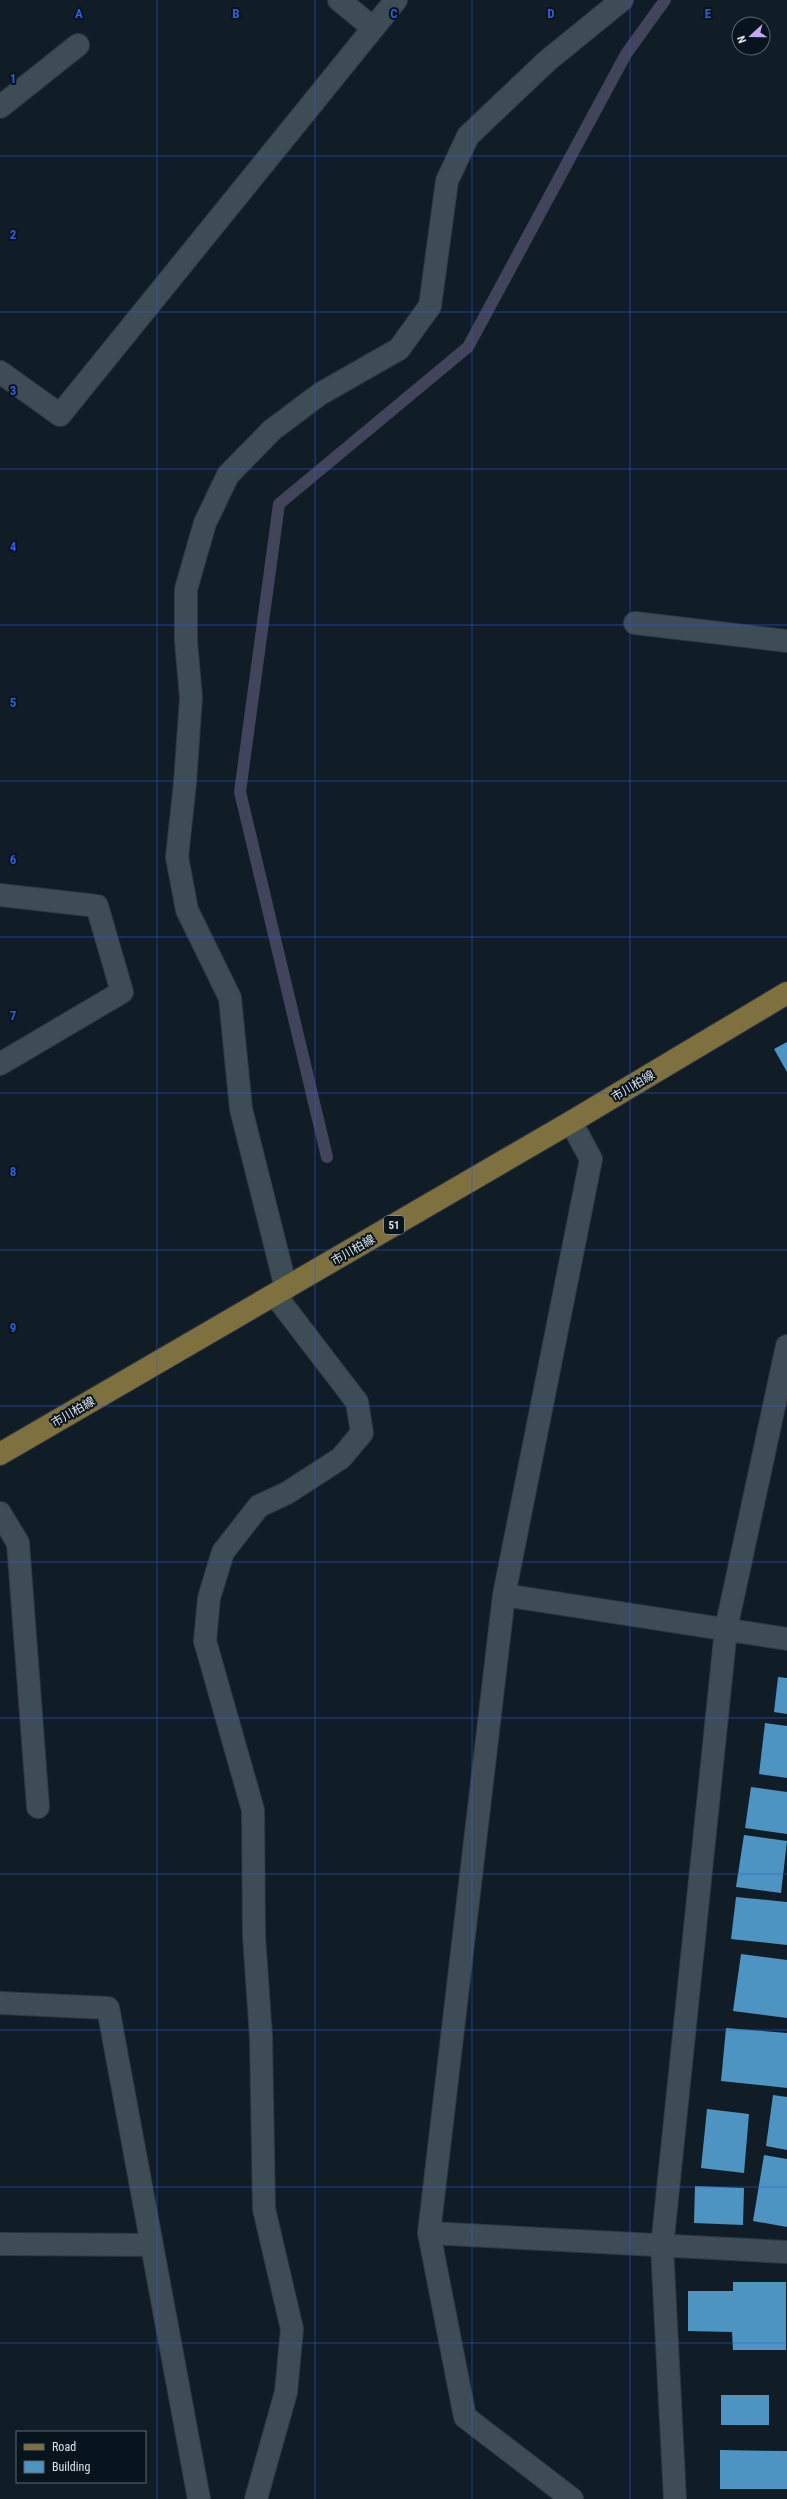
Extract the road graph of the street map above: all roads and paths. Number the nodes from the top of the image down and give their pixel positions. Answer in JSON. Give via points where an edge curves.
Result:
{"nodes":[{"id":1,"x":339,"y":0,"type":"edge"},
{"id":2,"x":396,"y":0,"type":"edge"},
{"id":3,"x":622,"y":0,"type":"edge"},
{"id":4,"x":372,"y":27,"type":"junction"},
{"id":5,"x":78,"y":45,"type":"dead end"},
{"id":6,"x":0,"y":107,"type":"edge"},
{"id":7,"x":0,"y":372,"type":"edge"},
{"id":8,"x":635,"y":623,"type":"dead end"},
{"id":9,"x":787,"y":641,"type":"edge"},
{"id":10,"x":0,"y":895,"type":"edge"},
{"id":11,"x":787,"y":993,"type":"edge"},
{"id":12,"x":0,"y":1064,"type":"edge"},
{"id":13,"x":571,"y":1122,"type":"junction"},
{"id":14,"x":281,"y":1292,"type":"junction"},
{"id":15,"x":787,"y":1346,"type":"edge"},
{"id":16,"x":0,"y":1454,"type":"edge"},
{"id":17,"x":0,"y":1513,"type":"edge"},
{"id":18,"x":504,"y":1594,"type":"junction"},
{"id":19,"x":726,"y":1629,"type":"junction"},
{"id":20,"x":787,"y":1639,"type":"edge"},
{"id":21,"x":38,"y":1807,"type":"dead end"},
{"id":22,"x":0,"y":2003,"type":"edge"},
{"id":23,"x":429,"y":2233,"type":"junction"},
{"id":24,"x":0,"y":2244,"type":"edge"},
{"id":25,"x":152,"y":2245,"type":"junction"},
{"id":26,"x":662,"y":2247,"type":"junction"},
{"id":27,"x":787,"y":2252,"type":"edge"},
{"id":28,"x":673,"y":2498,"type":"edge"},
{"id":29,"x":199,"y":2499,"type":"edge"},
{"id":30,"x":256,"y":2499,"type":"edge"},
{"id":31,"x":572,"y":2499,"type":"edge"}],
"edges":[{"from":1,"to":4,"type":"street"},
{"from":2,"to":4,"type":"street"},
{"from":3,"to":14,"type":"street","via":[[548,61],[468,136],[447,181],[430,306],[399,349],[314,399],[272,430],[228,475],[205,523],[186,588],[186,641],[191,698],[177,858],[187,910],[230,998],[241,1109]]},
{"from":4,"to":7,"type":"street","via":[[60,415]]},
{"from":5,"to":6,"type":"street"},
{"from":8,"to":9,"type":"street"},
{"from":10,"to":12,"type":"street","via":[[97,906],[122,992]]},
{"from":11,"to":13,"type":"main road","name":"市川柏線","number":"51"},
{"from":13,"to":14,"type":"main road","name":"市川柏線","number":"51"},
{"from":13,"to":18,"type":"street","via":[[591,1159]]},
{"from":14,"to":16,"type":"main road","name":"市川柏線","number":"51"},
{"from":14,"to":30,"type":"street","via":[[357,1402],[362,1433],[341,1458],[287,1493],[259,1506],[223,1552],[209,1598],[205,1641],[254,1810],[254,1936],[261,2037],[264,2209],[292,2329],[286,2392]]},
{"from":15,"to":19,"type":"street"},
{"from":17,"to":21,"type":"street","via":[[18,1543]]},
{"from":18,"to":19,"type":"street"},
{"from":18,"to":23,"type":"street"},
{"from":19,"to":20,"type":"street"},
{"from":19,"to":26,"type":"street"},
{"from":22,"to":25,"type":"street","via":[[108,2008]]},
{"from":23,"to":26,"type":"street"},
{"from":23,"to":31,"type":"street","via":[[465,2417]]},
{"from":24,"to":25,"type":"street"},
{"from":25,"to":29,"type":"street"},
{"from":26,"to":27,"type":"street"},
{"from":26,"to":28,"type":"street"}]}
